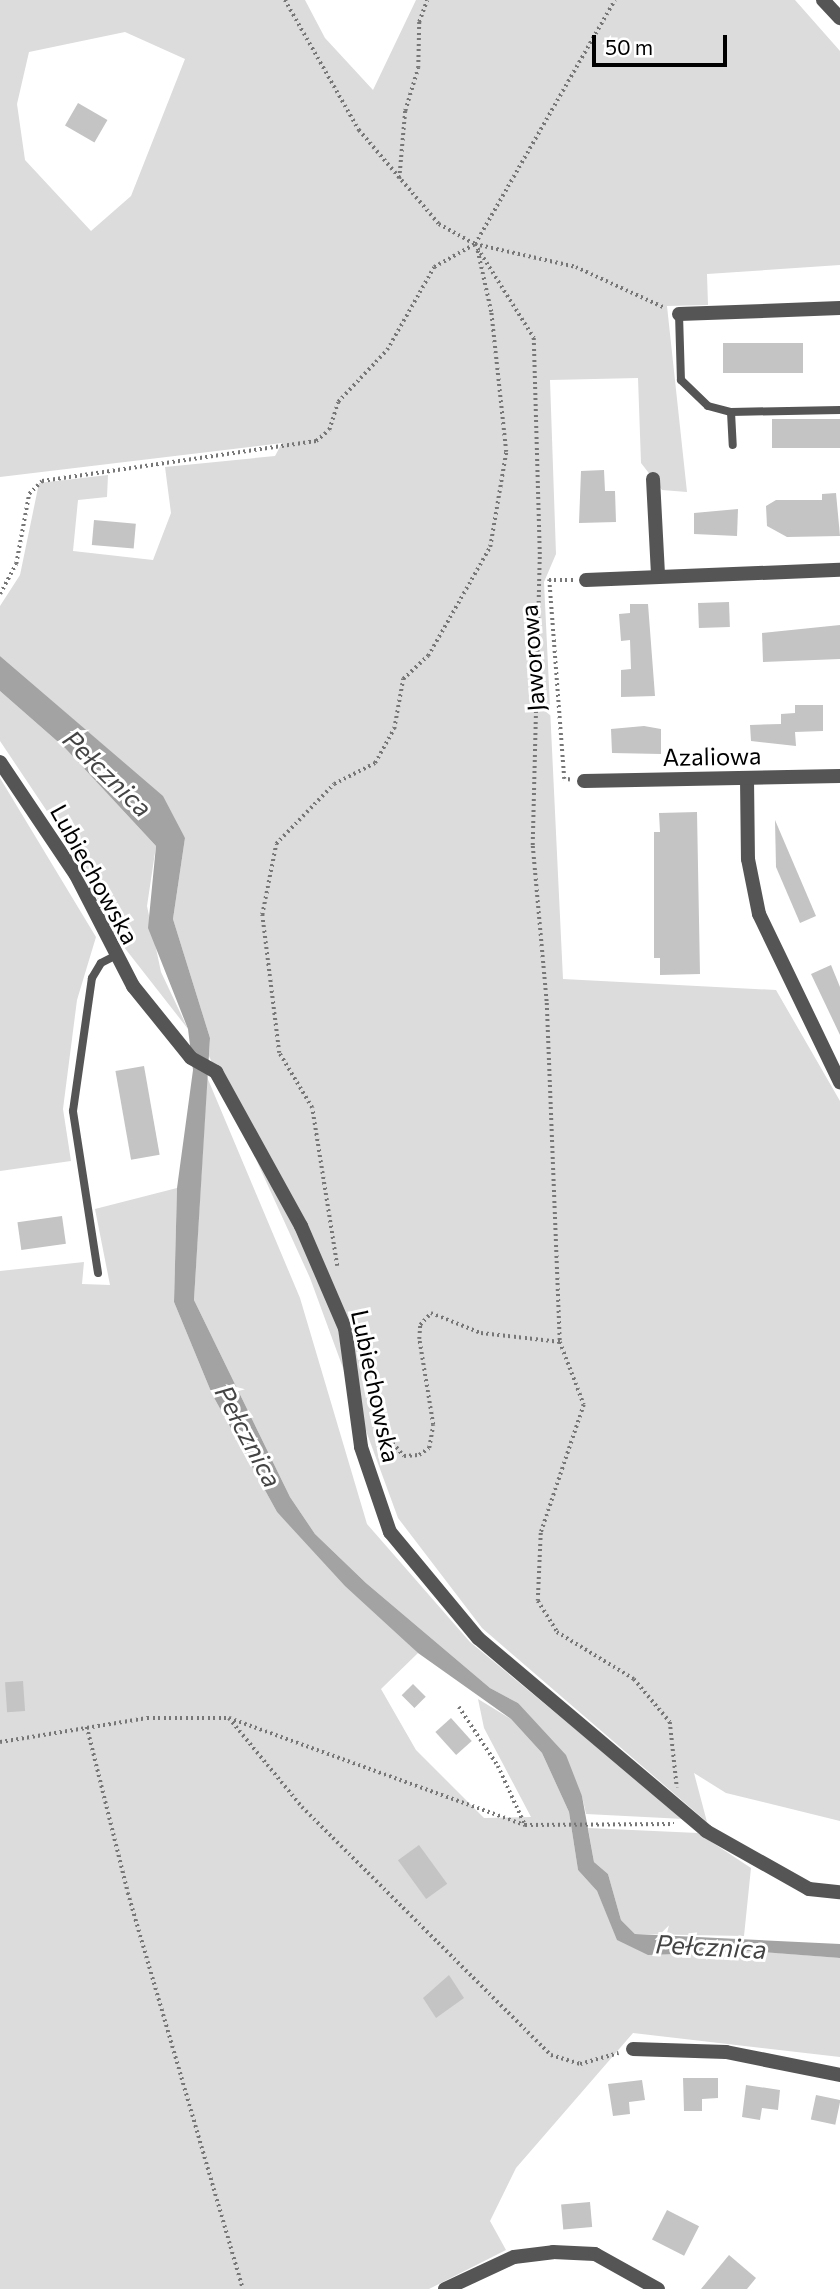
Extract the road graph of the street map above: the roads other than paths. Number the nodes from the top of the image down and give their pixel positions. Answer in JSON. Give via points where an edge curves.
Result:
{"nodes":[{"id":1,"x":823,"y":0,"type":"edge"},
{"id":2,"x":840,"y":18,"type":"edge"},
{"id":3,"x":840,"y":308,"type":"edge"},
{"id":4,"x":679,"y":314,"type":"joint"},
{"id":5,"x":840,"y":410,"type":"edge"},
{"id":6,"x":731,"y":412,"type":"junction"},
{"id":7,"x":733,"y":445,"type":"dead end"},
{"id":8,"x":653,"y":480,"type":"dead end"},
{"id":9,"x":840,"y":570,"type":"edge"},
{"id":10,"x":658,"y":575,"type":"junction"},
{"id":11,"x":586,"y":580,"type":"road end"},
{"id":12,"x":0,"y":762,"type":"edge"},
{"id":13,"x":840,"y":776,"type":"edge"},
{"id":14,"x":747,"y":779,"type":"junction"},
{"id":15,"x":584,"y":781,"type":"road end"},
{"id":16,"x":114,"y":956,"type":"junction"},
{"id":17,"x":840,"y":1082,"type":"edge"},
{"id":18,"x":98,"y":1273,"type":"dead end"},
{"id":19,"x":840,"y":1892,"type":"edge"},
{"id":20,"x":633,"y":2049,"type":"road end"},
{"id":21,"x":840,"y":2075,"type":"edge"},
{"id":22,"x":445,"y":2289,"type":"edge"},
{"id":23,"x":658,"y":2289,"type":"edge"}],
"edges":[{"from":1,"to":2,"type":"street"},
{"from":3,"to":4,"type":"street"},
{"from":4,"to":6,"type":"lane","via":[[681,380],[708,406]]},
{"from":5,"to":6,"type":"lane"},
{"from":6,"to":7,"type":"lane"},
{"from":8,"to":10,"type":"street"},
{"from":9,"to":10,"type":"street"},
{"from":10,"to":11,"type":"street"},
{"from":12,"to":16,"type":"street","name":"Lubiechowska","via":[[76,875]]},
{"from":13,"to":14,"type":"street","name":"Azaliowa"},
{"from":14,"to":15,"type":"street","name":"Azaliowa"},
{"from":14,"to":17,"type":"street","via":[[748,859],[759,914]]},
{"from":16,"to":18,"type":"lane","via":[[92,978],[73,1111]]},
{"from":16,"to":19,"type":"street","name":"Lubiechowska","via":[[185,1051],[206,1065],[302,1226],[354,1366],[361,1447],[390,1532],[478,1638],[706,1832],[809,1889]]},
{"from":20,"to":21,"type":"street","via":[[726,2052]]},
{"from":22,"to":23,"type":"street","via":[[514,2257],[552,2252],[595,2255]]}]}
